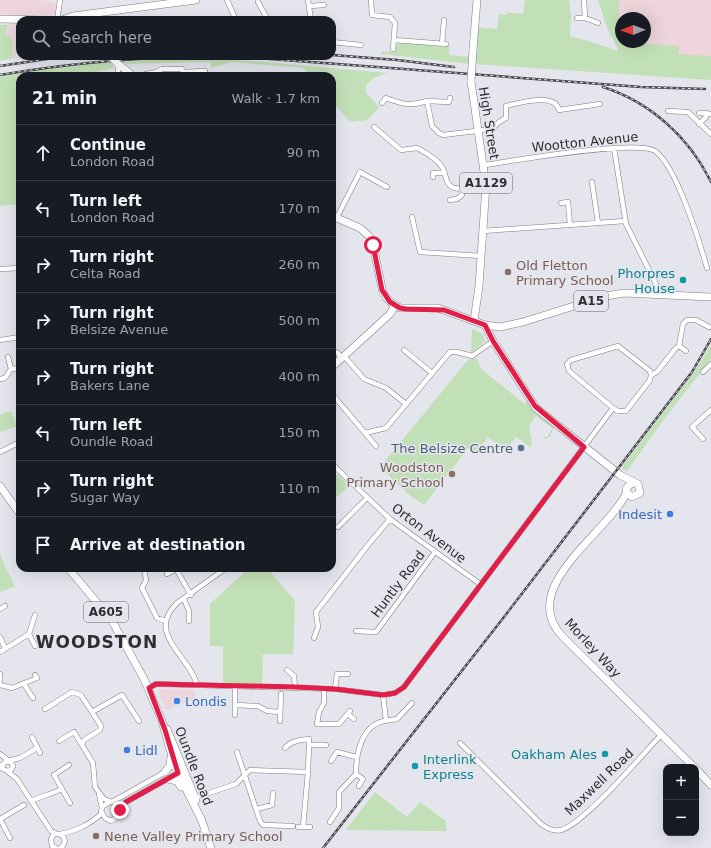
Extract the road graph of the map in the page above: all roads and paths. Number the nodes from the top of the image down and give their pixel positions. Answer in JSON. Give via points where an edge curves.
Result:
{"nodes":[{"id":1,"x":60,"y":0,"type":"edge"},
{"id":2,"x":196,"y":0,"type":"edge"},
{"id":3,"x":228,"y":0,"type":"edge"},
{"id":4,"x":308,"y":0,"type":"edge"},
{"id":5,"x":371,"y":0,"type":"edge"},
{"id":6,"x":477,"y":0,"type":"edge"},
{"id":7,"x":584,"y":0,"type":"edge"},
{"id":8,"x":258,"y":2,"type":"dead end"},
{"id":9,"x":324,"y":5,"type":"dead end"},
{"id":10,"x":310,"y":6,"type":"junction"},
{"id":11,"x":58,"y":16,"type":"edge"},
{"id":12,"x":73,"y":16,"type":"edge"},
{"id":13,"x":234,"y":16,"type":"edge"},
{"id":14,"x":266,"y":16,"type":"edge"},
{"id":15,"x":311,"y":16,"type":"edge"},
{"id":16,"x":577,"y":18,"type":"dead end"},
{"id":17,"x":585,"y":18,"type":"junction"},
{"id":18,"x":0,"y":19,"type":"edge"},
{"id":19,"x":16,"y":19,"type":"edge"},
{"id":20,"x":444,"y":20,"type":"dead end"},
{"id":21,"x":598,"y":23,"type":"dead end"},
{"id":22,"x":394,"y":40,"type":"junction"},
{"id":23,"x":336,"y":42,"type":"edge"},
{"id":24,"x":361,"y":45,"type":"dead end"},
{"id":25,"x":393,"y":49,"type":"dead end"},
{"id":26,"x":114,"y":60,"type":"edge"},
{"id":27,"x":118,"y":64,"type":"junction"},
{"id":28,"x":205,"y":71,"type":"dead end"},
{"id":29,"x":117,"y":72,"type":"edge"},
{"id":30,"x":128,"y":72,"type":"edge"},
{"id":31,"x":157,"y":72,"type":"edge"},
{"id":32,"x":183,"y":72,"type":"edge"},
{"id":33,"x":183,"y":72,"type":"edge"},
{"id":34,"x":450,"y":98,"type":"dead end"},
{"id":35,"x":593,"y":99,"type":"dead end"},
{"id":36,"x":427,"y":101,"type":"junction"},
{"id":37,"x":382,"y":103,"type":"dead end"},
{"id":38,"x":600,"y":104,"type":"dead end"},
{"id":39,"x":594,"y":105,"type":"junction"},
{"id":40,"x":668,"y":111,"type":"dead end"},
{"id":41,"x":699,"y":113,"type":"dead end"},
{"id":42,"x":709,"y":114,"type":"edge"},
{"id":43,"x":699,"y":124,"type":"junction"},
{"id":44,"x":374,"y":127,"type":"dead end"},
{"id":45,"x":478,"y":130,"type":"junction"},
{"id":46,"x":711,"y":134,"type":"edge"},
{"id":47,"x":614,"y":148,"type":"junction"},
{"id":48,"x":484,"y":165,"type":"junction"},
{"id":49,"x":443,"y":173,"type":"junction"},
{"id":50,"x":433,"y":177,"type":"dead end"},
{"id":51,"x":592,"y":182,"type":"dead end"},
{"id":52,"x":486,"y":186,"type":"junction"},
{"id":53,"x":387,"y":187,"type":"dead end"},
{"id":54,"x":461,"y":188,"type":"junction"},
{"id":55,"x":450,"y":200,"type":"dead end"},
{"id":56,"x":562,"y":203,"type":"dead end"},
{"id":57,"x":336,"y":215,"type":"edge"},
{"id":58,"x":336,"y":217,"type":"edge"},
{"id":59,"x":412,"y":217,"type":"dead end"},
{"id":60,"x":625,"y":221,"type":"junction"},
{"id":61,"x":598,"y":223,"type":"junction"},
{"id":62,"x":570,"y":225,"type":"junction"},
{"id":63,"x":483,"y":231,"type":"junction"},
{"id":64,"x":481,"y":256,"type":"junction"},
{"id":65,"x":16,"y":268,"type":"edge"},
{"id":66,"x":707,"y":268,"type":"dead end"},
{"id":67,"x":0,"y":269,"type":"edge"},
{"id":68,"x":657,"y":294,"type":"junction"},
{"id":69,"x":711,"y":297,"type":"edge"},
{"id":70,"x":395,"y":305,"type":"junction"},
{"id":71,"x":474,"y":321,"type":"junction"},
{"id":72,"x":485,"y":325,"type":"junction"},
{"id":73,"x":709,"y":327,"type":"dead end"},
{"id":74,"x":16,"y":338,"type":"edge"},
{"id":75,"x":0,"y":340,"type":"edge"},
{"id":76,"x":493,"y":341,"type":"junction"},
{"id":77,"x":678,"y":347,"type":"junction"},
{"id":78,"x":404,"y":350,"type":"dead end"},
{"id":79,"x":686,"y":351,"type":"dead end"},
{"id":80,"x":336,"y":352,"type":"edge"},
{"id":81,"x":8,"y":357,"type":"dead end"},
{"id":82,"x":343,"y":357,"type":"junction"},
{"id":83,"x":336,"y":363,"type":"edge"},
{"id":84,"x":711,"y":364,"type":"edge"},
{"id":85,"x":16,"y":368,"type":"edge"},
{"id":86,"x":11,"y":369,"type":"junction"},
{"id":87,"x":703,"y":372,"type":"dead end"},
{"id":88,"x":432,"y":373,"type":"junction"},
{"id":89,"x":651,"y":375,"type":"junction"},
{"id":90,"x":0,"y":379,"type":"edge"},
{"id":91,"x":336,"y":399,"type":"edge"},
{"id":92,"x":406,"y":404,"type":"junction"},
{"id":93,"x":613,"y":408,"type":"junction"},
{"id":94,"x":710,"y":412,"type":"edge"},
{"id":95,"x":365,"y":433,"type":"junction"},
{"id":96,"x":703,"y":439,"type":"dead end"},
{"id":97,"x":16,"y":444,"type":"edge"},
{"id":98,"x":376,"y":446,"type":"dead end"},
{"id":99,"x":584,"y":447,"type":"junction"},
{"id":100,"x":0,"y":452,"type":"edge"},
{"id":101,"x":336,"y":468,"type":"edge"},
{"id":102,"x":620,"y":475,"type":"junction"},
{"id":103,"x":634,"y":483,"type":"junction"},
{"id":104,"x":0,"y":486,"type":"edge"},
{"id":105,"x":627,"y":490,"type":"junction"},
{"id":106,"x":635,"y":496,"type":"junction"},
{"id":107,"x":367,"y":498,"type":"junction"},
{"id":108,"x":16,"y":508,"type":"edge"},
{"id":109,"x":615,"y":511,"type":"junction"},
{"id":110,"x":390,"y":519,"type":"junction"},
{"id":111,"x":338,"y":527,"type":"dead end"},
{"id":112,"x":435,"y":552,"type":"junction"},
{"id":113,"x":71,"y":572,"type":"edge"},
{"id":114,"x":145,"y":572,"type":"edge"},
{"id":115,"x":170,"y":572,"type":"edge"},
{"id":116,"x":178,"y":572,"type":"edge"},
{"id":117,"x":221,"y":572,"type":"edge"},
{"id":118,"x":167,"y":574,"type":"dead end"},
{"id":119,"x":480,"y":584,"type":"junction"},
{"id":120,"x":191,"y":595,"type":"junction"},
{"id":121,"x":184,"y":599,"type":"junction"},
{"id":122,"x":5,"y":606,"type":"dead end"},
{"id":123,"x":0,"y":609,"type":"edge"},
{"id":124,"x":35,"y":616,"type":"dead end"},
{"id":125,"x":166,"y":621,"type":"junction"},
{"id":126,"x":189,"y":621,"type":"dead end"},
{"id":127,"x":356,"y":631,"type":"dead end"},
{"id":128,"x":29,"y":634,"type":"junction"},
{"id":129,"x":0,"y":637,"type":"edge"},
{"id":130,"x":314,"y":638,"type":"dead end"},
{"id":131,"x":35,"y":646,"type":"dead end"},
{"id":132,"x":5,"y":648,"type":"junction"},
{"id":133,"x":0,"y":652,"type":"edge"},
{"id":134,"x":287,"y":670,"type":"dead end"},
{"id":135,"x":0,"y":674,"type":"edge"},
{"id":136,"x":348,"y":674,"type":"dead end"},
{"id":137,"x":35,"y":675,"type":"dead end"},
{"id":138,"x":0,"y":681,"type":"edge"},
{"id":139,"x":24,"y":684,"type":"junction"},
{"id":140,"x":0,"y":685,"type":"edge"},
{"id":141,"x":197,"y":685,"type":"junction"},
{"id":142,"x":235,"y":686,"type":"junction"},
{"id":143,"x":295,"y":687,"type":"junction"},
{"id":144,"x":149,"y":688,"type":"junction"},
{"id":145,"x":335,"y":689,"type":"junction"},
{"id":146,"x":324,"y":690,"type":"junction"},
{"id":147,"x":281,"y":694,"type":"dead end"},
{"id":148,"x":383,"y":695,"type":"junction"},
{"id":149,"x":33,"y":698,"type":"dead end"},
{"id":150,"x":412,"y":703,"type":"dead end"},
{"id":151,"x":235,"y":705,"type":"junction"},
{"id":152,"x":45,"y":709,"type":"dead end"},
{"id":153,"x":92,"y":712,"type":"junction"},
{"id":154,"x":280,"y":712,"type":"junction"},
{"id":155,"x":235,"y":715,"type":"dead end"},
{"id":156,"x":354,"y":719,"type":"dead end"},
{"id":157,"x":139,"y":721,"type":"dead end"},
{"id":158,"x":162,"y":721,"type":"junction"},
{"id":159,"x":280,"y":721,"type":"dead end"},
{"id":160,"x":386,"y":721,"type":"junction"},
{"id":161,"x":661,"y":735,"type":"junction"},
{"id":162,"x":32,"y":737,"type":"dead end"},
{"id":163,"x":59,"y":741,"type":"dead end"},
{"id":164,"x":460,"y":742,"type":"dead end"},
{"id":165,"x":82,"y":745,"type":"junction"},
{"id":166,"x":309,"y":745,"type":"junction"},
{"id":167,"x":326,"y":745,"type":"dead end"},
{"id":168,"x":37,"y":748,"type":"junction"},
{"id":169,"x":285,"y":748,"type":"dead end"},
{"id":170,"x":237,"y":752,"type":"dead end"},
{"id":171,"x":40,"y":753,"type":"dead end"},
{"id":172,"x":171,"y":754,"type":"junction"},
{"id":173,"x":0,"y":755,"type":"edge"},
{"id":174,"x":356,"y":757,"type":"junction"},
{"id":175,"x":20,"y":758,"type":"junction"},
{"id":176,"x":8,"y":760,"type":"junction"},
{"id":177,"x":331,"y":761,"type":"dead end"},
{"id":178,"x":691,"y":764,"type":"edge"},
{"id":179,"x":69,"y":765,"type":"dead end"},
{"id":180,"x":1,"y":766,"type":"edge"},
{"id":181,"x":13,"y":766,"type":"junction"},
{"id":182,"x":180,"y":768,"type":"junction"},
{"id":183,"x":4,"y":771,"type":"edge"},
{"id":184,"x":308,"y":772,"type":"junction"},
{"id":185,"x":699,"y":772,"type":"edge"},
{"id":186,"x":356,"y":774,"type":"junction"},
{"id":187,"x":166,"y":776,"type":"junction"},
{"id":188,"x":245,"y":777,"type":"junction"},
{"id":189,"x":17,"y":779,"type":"junction"},
{"id":190,"x":711,"y":784,"type":"edge"},
{"id":191,"x":359,"y":786,"type":"dead end"},
{"id":192,"x":62,"y":789,"type":"junction"},
{"id":193,"x":98,"y":790,"type":"junction"},
{"id":194,"x":273,"y":793,"type":"dead end"},
{"id":195,"x":193,"y":799,"type":"junction"},
{"id":196,"x":31,"y":801,"type":"junction"},
{"id":197,"x":111,"y":802,"type":"junction"},
{"id":198,"x":70,"y":803,"type":"dead end"},
{"id":199,"x":24,"y":806,"type":"dead end"},
{"id":200,"x":257,"y":809,"type":"junction"},
{"id":201,"x":120,"y":810,"type":"junction"},
{"id":202,"x":102,"y":811,"type":"junction"},
{"id":203,"x":0,"y":819,"type":"edge"},
{"id":204,"x":107,"y":820,"type":"junction"},
{"id":205,"x":202,"y":821,"type":"junction"},
{"id":206,"x":90,"y":822,"type":"junction"},
{"id":207,"x":330,"y":822,"type":"dead end"},
{"id":208,"x":46,"y":824,"type":"junction"},
{"id":209,"x":298,"y":826,"type":"junction"},
{"id":210,"x":310,"y":827,"type":"dead end"},
{"id":211,"x":73,"y":831,"type":"junction"},
{"id":212,"x":58,"y":834,"type":"junction"},
{"id":213,"x":10,"y":838,"type":"dead end"},
{"id":214,"x":50,"y":841,"type":"junction"},
{"id":215,"x":65,"y":844,"type":"edge"},
{"id":216,"x":56,"y":848,"type":"edge"},
{"id":217,"x":60,"y":848,"type":"edge"},
{"id":218,"x":212,"y":848,"type":"edge"}],
"edges":[{"from":1,"to":11,"type":"street"},
{"from":2,"to":12,"type":"main road"},
{"from":3,"to":13,"type":"street"},
{"from":4,"to":10,"type":"street"},
{"from":5,"to":22,"type":"street","via":[[369,15],[390,17],[395,23]]},
{"from":6,"to":45,"type":"main road","name":"High Street","number":"A1129","bridge":true,"via":[[471,81]]},
{"from":7,"to":17,"type":"street"},
{"from":8,"to":14,"type":"street"},
{"from":9,"to":10,"type":"street"},
{"from":10,"to":15,"type":"street"},
{"from":16,"to":17,"type":"street"},
{"from":17,"to":21,"type":"street"},
{"from":18,"to":19,"type":"main road"},
{"from":20,"to":22,"type":"street","via":[[444,44]]},
{"from":22,"to":25,"type":"street"},
{"from":23,"to":24,"type":"street"},
{"from":26,"to":27,"type":"main road","bridge":true},
{"from":27,"to":29,"type":"street"},
{"from":27,"to":30,"type":"main road"},
{"from":28,"to":33,"type":"street"},
{"from":31,"to":32,"type":"street","via":[[182,69]]},
{"from":34,"to":36,"type":"street","via":[[449,102]]},
{"from":35,"to":39,"type":"street"},
{"from":36,"to":37,"type":"street","via":[[412,106],[386,98]]},
{"from":36,"to":45,"type":"street","via":[[432,126],[439,133]]},
{"from":38,"to":39,"type":"street"},
{"from":39,"to":45,"type":"street","via":[[559,110],[554,102],[542,100],[506,106],[505,120],[492,129]]},
{"from":40,"to":43,"type":"street","via":[[688,112]]},
{"from":41,"to":42,"type":"street"},
{"from":42,"to":43,"type":"street"},
{"from":43,"to":46,"type":"street"},
{"from":44,"to":49,"type":"street","via":[[401,150],[421,150],[441,166]]},
{"from":45,"to":48,"type":"main road","name":"High Street","number":"A1129"},
{"from":47,"to":48,"type":"street","name":"Wootton Avenue"},
{"from":47,"to":60,"type":"street"},
{"from":47,"to":66,"type":"street","name":"Wootton Avenue","via":[[648,148],[662,157],[690,215]]},
{"from":48,"to":52,"type":"main road","name":"High Street","number":"A1129"},
{"from":49,"to":50,"type":"street","via":[[433,173]]},
{"from":49,"to":54,"type":"street","via":[[449,185]]},
{"from":51,"to":61,"type":"street"},
{"from":52,"to":54,"type":"street"},
{"from":52,"to":63,"type":"main road","name":"High Street","number":"A1129"},
{"from":53,"to":57,"type":"street","via":[[360,172]]},
{"from":54,"to":55,"type":"street","via":[[460,198]]},
{"from":56,"to":62,"type":"street","via":[[568,202]]},
{"from":58,"to":70,"type":"main road","via":[[360,228],[369,236],[384,293]]},
{"from":59,"to":64,"type":"street","via":[[420,252]]},
{"from":60,"to":61,"type":"street"},
{"from":60,"to":68,"type":"street","via":[[656,284]]},
{"from":61,"to":62,"type":"street"},
{"from":62,"to":63,"type":"street"},
{"from":63,"to":64,"type":"main road","name":"High Street","number":"A1129"},
{"from":64,"to":71,"type":"main road","name":"High Street","number":"A1129"},
{"from":65,"to":67,"type":"street"},
{"from":68,"to":69,"type":"main road","number":"A15"},
{"from":68,"to":72,"type":"main road","number":"A15","via":[[624,293],[606,296],[523,322],[500,327]]},
{"from":70,"to":71,"type":"main road","number":"A15","via":[[406,309],[438,308]]},
{"from":70,"to":82,"type":"main road","via":[[390,314]]},
{"from":71,"to":72,"type":"main road","number":"A15"},
{"from":72,"to":76,"type":"main road"},
{"from":73,"to":77,"type":"street","via":[[696,320],[687,320],[683,324]]},
{"from":74,"to":75,"type":"street"},
{"from":76,"to":88,"type":"street","via":[[472,356],[450,352]]},
{"from":76,"to":99,"type":"main road","via":[[536,408]]},
{"from":77,"to":79,"type":"street"},
{"from":77,"to":89,"type":"street","via":[[658,372]]},
{"from":78,"to":88,"type":"street"},
{"from":80,"to":82,"type":"street"},
{"from":81,"to":86,"type":"street"},
{"from":82,"to":83,"type":"main road"},
{"from":82,"to":92,"type":"street","via":[[364,379],[386,388]]},
{"from":84,"to":87,"type":"street"},
{"from":85,"to":86,"type":"street"},
{"from":86,"to":90,"type":"street","via":[[5,378]]},
{"from":88,"to":92,"type":"street"},
{"from":89,"to":93,"type":"street","via":[[650,380],[626,410],[618,411]]},
{"from":89,"to":93,"type":"street","via":[[650,371],[618,346],[571,360],[567,364],[568,371]]},
{"from":91,"to":95,"type":"street"},
{"from":92,"to":95,"type":"street","via":[[386,428]]},
{"from":93,"to":99,"type":"street"},
{"from":94,"to":96,"type":"street","via":[[692,427]]},
{"from":95,"to":98,"type":"street"},
{"from":97,"to":100,"type":"street"},
{"from":99,"to":102,"type":"main road"},
{"from":99,"to":119,"type":"street"},
{"from":101,"to":107,"type":"street","name":"Orton Avenue"},
{"from":102,"to":103,"type":"main road"},
{"from":102,"to":105,"type":"main road"},
{"from":103,"to":105,"type":"main road","via":[[630,484]]},
{"from":103,"to":106,"type":"main road","via":[[639,485],[640,490]]},
{"from":104,"to":108,"type":"main road"},
{"from":105,"to":106,"type":"main road","via":[[630,496]]},
{"from":105,"to":109,"type":"main road","name":"Morley Way"},
{"from":106,"to":109,"type":"main road","name":"Morley Way"},
{"from":107,"to":110,"type":"street","name":"Orton Avenue"},
{"from":107,"to":111,"type":"street"},
{"from":109,"to":161,"type":"main road","name":"Morley Way","via":[[554,584],[551,607],[553,622],[560,634]]},
{"from":110,"to":112,"type":"street","name":"Orton Avenue"},
{"from":110,"to":130,"type":"street","via":[[316,612],[318,627]]},
{"from":112,"to":119,"type":"street","name":"Orton Avenue"},
{"from":112,"to":127,"type":"street","name":"Huntly Road","via":[[376,632]]},
{"from":113,"to":144,"type":"main road","name":"Oundle Road","number":"A605","via":[[111,618]]},
{"from":114,"to":125,"type":"street","via":[[146,580],[142,588],[157,618]]},
{"from":115,"to":118,"type":"street"},
{"from":116,"to":120,"type":"street"},
{"from":117,"to":120,"type":"street"},
{"from":119,"to":148,"type":"street","via":[[404,687],[395,693]]},
{"from":120,"to":121,"type":"street"},
{"from":121,"to":125,"type":"street","via":[[172,608]]},
{"from":121,"to":126,"type":"street","via":[[189,611]]},
{"from":122,"to":123,"type":"street"},
{"from":124,"to":128,"type":"street"},
{"from":125,"to":141,"type":"street","via":[[166,634],[170,643],[192,670]]},
{"from":128,"to":131,"type":"street"},
{"from":128,"to":132,"type":"street"},
{"from":129,"to":132,"type":"street"},
{"from":132,"to":133,"type":"street"},
{"from":134,"to":143,"type":"street","via":[[294,676]]},
{"from":135,"to":138,"type":"street"},
{"from":136,"to":145,"type":"street","via":[[337,674]]},
{"from":137,"to":139,"type":"street","via":[[37,678]]},
{"from":139,"to":140,"type":"street","via":[[12,688]]},
{"from":139,"to":149,"type":"street"},
{"from":141,"to":142,"type":"street"},
{"from":141,"to":144,"type":"street","via":[[156,684]]},
{"from":142,"to":143,"type":"street"},
{"from":142,"to":151,"type":"street"},
{"from":143,"to":146,"type":"street"},
{"from":144,"to":158,"type":"main road","name":"Oundle Road","number":"A605"},
{"from":145,"to":146,"type":"street"},
{"from":145,"to":148,"type":"street"},
{"from":146,"to":156,"type":"street","via":[[323,708],[315,724],[339,724],[349,713]]},
{"from":147,"to":154,"type":"street"},
{"from":148,"to":160,"type":"street"},
{"from":150,"to":160,"type":"street","via":[[397,720]]},
{"from":151,"to":154,"type":"street","via":[[258,706],[267,711]]},
{"from":151,"to":155,"type":"street"},
{"from":152,"to":153,"type":"street","via":[[74,692],[81,695]]},
{"from":153,"to":157,"type":"street","via":[[122,695]]},
{"from":153,"to":165,"type":"street","via":[[101,726],[100,730],[84,740]]},
{"from":154,"to":159,"type":"street"},
{"from":158,"to":172,"type":"main road","name":"Oundle Road","number":"A605"},
{"from":158,"to":182,"type":"main road","name":"Oundle Road","number":"A605","via":[[171,735]]},
{"from":160,"to":174,"type":"street","via":[[371,727],[361,741]]},
{"from":161,"to":164,"type":"street","name":"Maxwell Road","via":[[583,815],[559,830],[550,830],[540,824]]},
{"from":161,"to":178,"type":"main road","name":"Morley Way"},
{"from":162,"to":168,"type":"street"},
{"from":163,"to":165,"type":"street","via":[[74,732]]},
{"from":165,"to":193,"type":"street","via":[[93,763],[94,780]]},
{"from":166,"to":167,"type":"street"},
{"from":166,"to":169,"type":"street","via":[[309,739],[292,742]]},
{"from":166,"to":184,"type":"street"},
{"from":168,"to":171,"type":"street"},
{"from":168,"to":175,"type":"street"},
{"from":170,"to":188,"type":"street"},
{"from":172,"to":182,"type":"main road","name":"Oundle Road","number":"A605"},
{"from":172,"to":187,"type":"main road"},
{"from":173,"to":176,"type":"street"},
{"from":173,"to":180,"type":"street"},
{"from":174,"to":177,"type":"street","via":[[337,752]]},
{"from":174,"to":186,"type":"street"},
{"from":175,"to":176,"type":"street"},
{"from":175,"to":181,"type":"street"},
{"from":176,"to":180,"type":"street"},
{"from":176,"to":181,"type":"street"},
{"from":179,"to":192,"type":"street","via":[[54,775]]},
{"from":180,"to":183,"type":"street"},
{"from":181,"to":183,"type":"street"},
{"from":181,"to":189,"type":"street"},
{"from":182,"to":187,"type":"street"},
{"from":182,"to":187,"type":"street"},
{"from":182,"to":195,"type":"main road","name":"Oundle Road","number":"A605"},
{"from":183,"to":189,"type":"street"},
{"from":184,"to":188,"type":"street","via":[[253,770],[247,772]]},
{"from":184,"to":209,"type":"street"},
{"from":185,"to":190,"type":"main road"},
{"from":186,"to":191,"type":"street","via":[[363,779]]},
{"from":186,"to":207,"type":"street","via":[[339,792],[339,808]]},
{"from":187,"to":197,"type":"street"},
{"from":187,"to":201,"type":"street","via":[[126,802]]},
{"from":187,"to":205,"type":"main road","via":[[177,781]]},
{"from":188,"to":195,"type":"street","via":[[236,784]]},
{"from":188,"to":200,"type":"street"},
{"from":189,"to":196,"type":"street"},
{"from":192,"to":196,"type":"street"},
{"from":192,"to":198,"type":"street"},
{"from":193,"to":197,"type":"street","via":[[104,799]]},
{"from":193,"to":202,"type":"street"},
{"from":194,"to":200,"type":"street","via":[[272,805]]},
{"from":195,"to":205,"type":"main road","name":"Oundle Road","number":"A605"},
{"from":196,"to":208,"type":"street"},
{"from":197,"to":201,"type":"street","via":[[117,804]]},
{"from":197,"to":202,"type":"street","via":[[105,804]]},
{"from":199,"to":203,"type":"street"},
{"from":200,"to":209,"type":"street","via":[[263,825]]},
{"from":201,"to":204,"type":"street","via":[[118,818]]},
{"from":202,"to":204,"type":"street"},
{"from":202,"to":206,"type":"street"},
{"from":203,"to":213,"type":"street"},
{"from":204,"to":206,"type":"street"},
{"from":205,"to":218,"type":"main road","name":"Oundle Road","number":"A605"},
{"from":206,"to":211,"type":"street"},
{"from":208,"to":212,"type":"street","via":[[51,831]]},
{"from":208,"to":214,"type":"street"},
{"from":209,"to":210,"type":"street"},
{"from":211,"to":212,"type":"street"},
{"from":211,"to":215,"type":"street"},
{"from":212,"to":214,"type":"street"},
{"from":212,"to":215,"type":"street","via":[[63,836]]},
{"from":214,"to":216,"type":"street"},
{"from":215,"to":217,"type":"street"}]}
